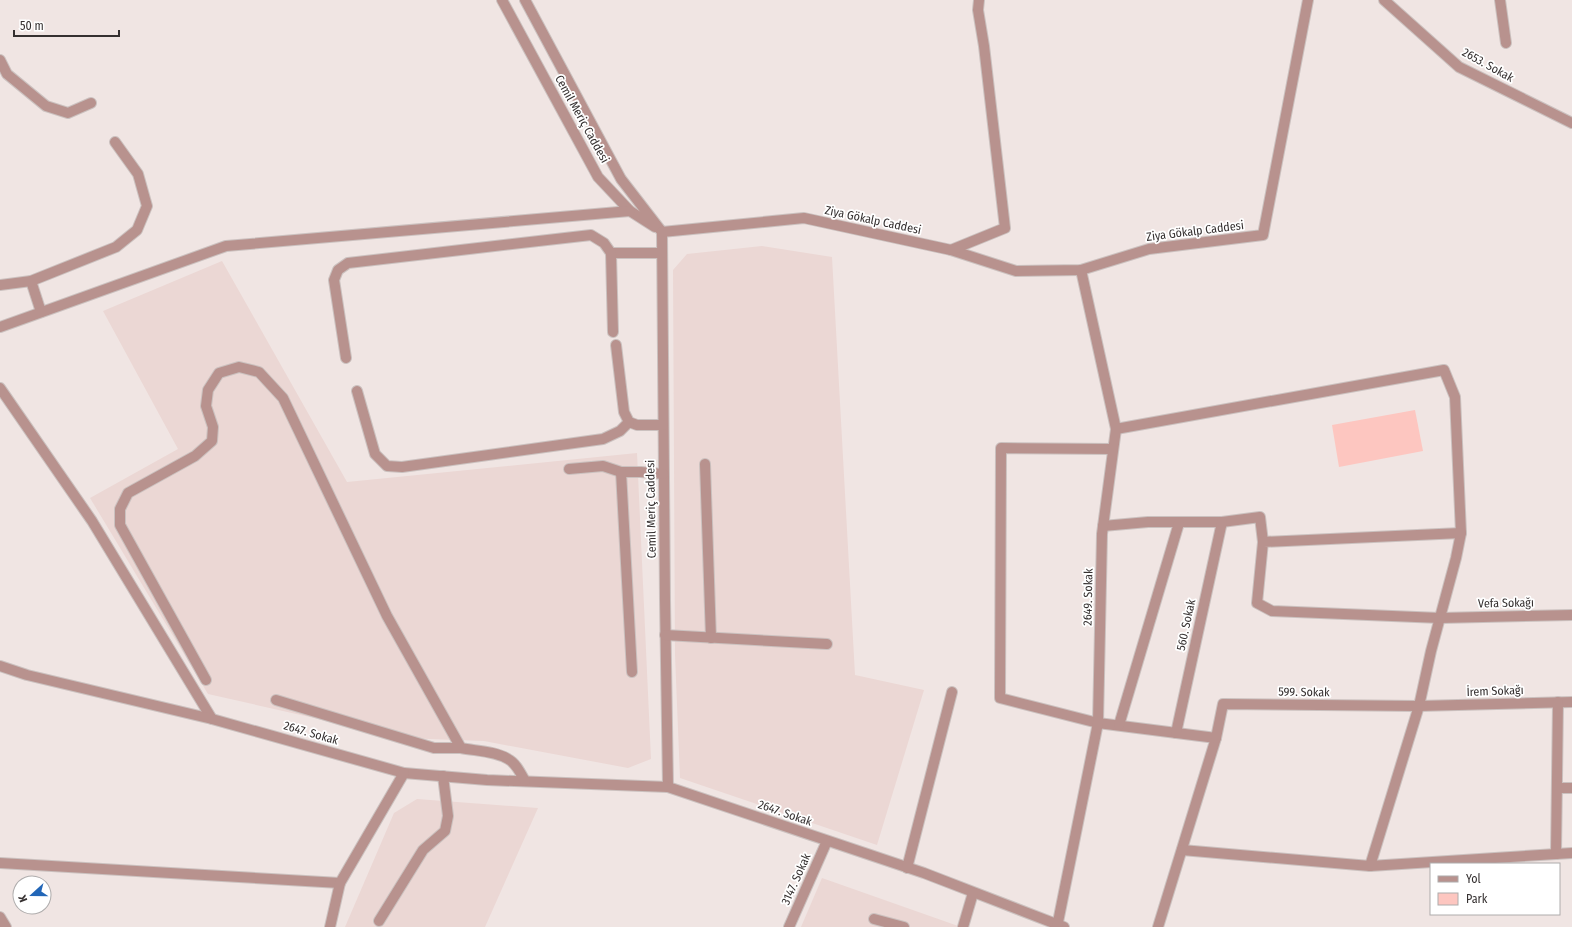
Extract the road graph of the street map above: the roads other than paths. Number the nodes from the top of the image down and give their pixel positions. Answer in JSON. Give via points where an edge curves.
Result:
{"nodes":[{"id":1,"x":502,"y":0,"type":"edge"},
{"id":2,"x":525,"y":0,"type":"edge"},
{"id":3,"x":979,"y":0,"type":"edge"},
{"id":4,"x":1308,"y":0,"type":"edge"},
{"id":5,"x":1384,"y":0,"type":"edge"},
{"id":6,"x":1500,"y":0,"type":"edge"},
{"id":7,"x":1506,"y":43,"type":"dead end"},
{"id":8,"x":0,"y":60,"type":"edge"},
{"id":9,"x":91,"y":103,"type":"dead end"},
{"id":10,"x":1572,"y":123,"type":"edge"},
{"id":11,"x":115,"y":142,"type":"dead end"},
{"id":12,"x":630,"y":212,"type":"junction"},
{"id":13,"x":662,"y":232,"type":"junction"},
{"id":14,"x":951,"y":250,"type":"junction"},
{"id":15,"x":611,"y":253,"type":"junction"},
{"id":16,"x":662,"y":253,"type":"junction"},
{"id":17,"x":1081,"y":270,"type":"junction"},
{"id":18,"x":31,"y":281,"type":"junction"},
{"id":19,"x":0,"y":285,"type":"edge"},
{"id":20,"x":41,"y":312,"type":"junction"},
{"id":21,"x":0,"y":327,"type":"edge"},
{"id":22,"x":614,"y":332,"type":"dead end"},
{"id":23,"x":616,"y":345,"type":"dead end"},
{"id":24,"x":346,"y":358,"type":"dead end"},
{"id":25,"x":0,"y":388,"type":"edge"},
{"id":26,"x":357,"y":391,"type":"dead end"},
{"id":27,"x":629,"y":422,"type":"junction"},
{"id":28,"x":663,"y":425,"type":"junction"},
{"id":29,"x":1116,"y":429,"type":"junction"},
{"id":30,"x":1113,"y":449,"type":"junction"},
{"id":31,"x":706,"y":464,"type":"dead end"},
{"id":32,"x":569,"y":469,"type":"dead end"},
{"id":33,"x":621,"y":472,"type":"junction"},
{"id":34,"x":663,"y":474,"type":"junction"},
{"id":35,"x":1222,"y":522,"type":"junction"},
{"id":36,"x":1179,"y":523,"type":"junction"},
{"id":37,"x":1104,"y":526,"type":"junction"},
{"id":38,"x":1461,"y":533,"type":"junction"},
{"id":39,"x":1263,"y":542,"type":"junction"},
{"id":40,"x":1572,"y":614,"type":"edge"},
{"id":41,"x":1440,"y":618,"type":"junction"},
{"id":42,"x":665,"y":635,"type":"junction"},
{"id":43,"x":711,"y":638,"type":"junction"},
{"id":44,"x":827,"y":644,"type":"dead end"},
{"id":45,"x":0,"y":666,"type":"edge"},
{"id":46,"x":632,"y":672,"type":"dead end"},
{"id":47,"x":206,"y":680,"type":"dead end"},
{"id":48,"x":952,"y":692,"type":"dead end"},
{"id":49,"x":276,"y":700,"type":"dead end"},
{"id":50,"x":1558,"y":702,"type":"junction"},
{"id":51,"x":1572,"y":702,"type":"edge"},
{"id":52,"x":1419,"y":706,"type":"junction"},
{"id":53,"x":212,"y":719,"type":"junction"},
{"id":54,"x":1098,"y":723,"type":"junction"},
{"id":55,"x":1119,"y":725,"type":"junction"},
{"id":56,"x":1176,"y":733,"type":"junction"},
{"id":57,"x":1216,"y":738,"type":"junction"},
{"id":58,"x":462,"y":748,"type":"junction"},
{"id":59,"x":404,"y":773,"type":"junction"},
{"id":60,"x":443,"y":776,"type":"junction"},
{"id":61,"x":525,"y":781,"type":"junction"},
{"id":62,"x":668,"y":787,"type":"junction"},
{"id":63,"x":1556,"y":788,"type":"junction"},
{"id":64,"x":1572,"y":788,"type":"edge"},
{"id":65,"x":827,"y":841,"type":"junction"},
{"id":66,"x":1182,"y":850,"type":"junction"},
{"id":67,"x":1572,"y":853,"type":"edge"},
{"id":68,"x":1556,"y":854,"type":"junction"},
{"id":69,"x":0,"y":863,"type":"edge"},
{"id":70,"x":1370,"y":866,"type":"junction"},
{"id":71,"x":907,"y":868,"type":"junction"},
{"id":72,"x":340,"y":882,"type":"junction"},
{"id":73,"x":973,"y":892,"type":"junction"},
{"id":74,"x":0,"y":917,"type":"edge"},
{"id":75,"x":874,"y":919,"type":"dead end"},
{"id":76,"x":379,"y":921,"type":"dead end"},
{"id":77,"x":1060,"y":926,"type":"edge"},
{"id":78,"x":6,"y":927,"type":"edge"},
{"id":79,"x":330,"y":927,"type":"edge"},
{"id":80,"x":789,"y":927,"type":"edge"},
{"id":81,"x":904,"y":927,"type":"edge"},
{"id":82,"x":963,"y":927,"type":"edge"},
{"id":83,"x":1158,"y":927,"type":"edge"}],
"edges":[{"from":1,"to":12,"type":"street","name":"Cemil Meriç Caddesi","via":[[598,177]]},
{"from":2,"to":13,"type":"street","name":"Cemil Meriç Caddesi","via":[[622,179]]},
{"from":3,"to":14,"type":"street","via":[[978,10],[1005,228]]},
{"from":4,"to":17,"type":"street","name":"Ziya Gökalp Caddesi","via":[[1264,235],[1149,249]]},
{"from":5,"to":10,"type":"street","name":"2653. Sokak","via":[[1459,67]]},
{"from":6,"to":7,"type":"street"},
{"from":8,"to":9,"type":"street","via":[[6,74],[46,106],[68,113]]},
{"from":11,"to":18,"type":"street","via":[[138,174],[147,206],[137,230],[116,247]]},
{"from":12,"to":13,"type":"street","name":"Cemil Meriç Caddesi"},
{"from":12,"to":20,"type":"street","via":[[226,246]]},
{"from":13,"to":14,"type":"street","name":"Ziya Gökalp Caddesi","via":[[804,218]]},
{"from":13,"to":16,"type":"street","name":"Cemil Meriç Caddesi"},
{"from":14,"to":17,"type":"street","name":"Ziya Gökalp Caddesi","via":[[1016,271]]},
{"from":15,"to":16,"type":"street"},
{"from":15,"to":22,"type":"street"},
{"from":15,"to":24,"type":"street","via":[[604,243],[591,235],[348,263],[338,270],[334,280]]},
{"from":16,"to":28,"type":"street","name":"Cemil Meriç Caddesi"},
{"from":17,"to":29,"type":"street","name":"2649. Sokak"},
{"from":18,"to":19,"type":"street"},
{"from":18,"to":20,"type":"street"},
{"from":20,"to":21,"type":"street"},
{"from":23,"to":27,"type":"street","via":[[624,412]]},
{"from":25,"to":53,"type":"street","via":[[92,521]]},
{"from":26,"to":27,"type":"street","via":[[375,454],[387,466],[402,467],[603,439],[620,431]]},
{"from":27,"to":28,"type":"street","via":[[637,425]]},
{"from":28,"to":34,"type":"street","name":"Cemil Meriç Caddesi"},
{"from":29,"to":30,"type":"street","name":"2649. Sokak"},
{"from":29,"to":38,"type":"street","via":[[1444,370],[1455,397]]},
{"from":30,"to":37,"type":"street","name":"2649. Sokak"},
{"from":30,"to":54,"type":"street","via":[[1001,448],[1000,698]]},
{"from":31,"to":43,"type":"street"},
{"from":32,"to":33,"type":"street","via":[[603,466]]},
{"from":33,"to":34,"type":"street"},
{"from":33,"to":46,"type":"street"},
{"from":34,"to":42,"type":"street","name":"Cemil Meriç Caddesi"},
{"from":35,"to":36,"type":"street"},
{"from":35,"to":39,"type":"street","via":[[1260,517]]},
{"from":35,"to":56,"type":"street","name":"560. Sokak"},
{"from":36,"to":37,"type":"street","via":[[1148,522]]},
{"from":36,"to":55,"type":"street"},
{"from":37,"to":54,"type":"street","name":"2649. Sokak"},
{"from":38,"to":39,"type":"street"},
{"from":38,"to":41,"type":"street"},
{"from":39,"to":41,"type":"street","name":"Vefa Sokağı","via":[[1256,604],[1272,611]]},
{"from":40,"to":41,"type":"street","name":"Vefa Sokağı"},
{"from":41,"to":52,"type":"street"},
{"from":42,"to":43,"type":"street"},
{"from":42,"to":62,"type":"street","name":"Cemil Meriç Caddesi"},
{"from":43,"to":44,"type":"street"},
{"from":45,"to":53,"type":"street","name":"2647. Sokak","via":[[27,675]]},
{"from":47,"to":58,"type":"street","via":[[120,525],[120,509],[128,493],[195,456],[212,441],[213,427],[206,406],[208,390],[219,373],[239,367],[259,372],[283,398],[387,616]]},
{"from":48,"to":71,"type":"street"},
{"from":49,"to":58,"type":"street","via":[[434,748]]},
{"from":50,"to":51,"type":"street","name":"İrem Sokağı"},
{"from":50,"to":52,"type":"street","name":"İrem Sokağı"},
{"from":50,"to":63,"type":"street"},
{"from":52,"to":57,"type":"street","name":"599. Sokak","via":[[1223,704]]},
{"from":52,"to":70,"type":"street"},
{"from":53,"to":59,"type":"street","name":"2647. Sokak"},
{"from":54,"to":55,"type":"street"},
{"from":54,"to":77,"type":"street","name":"2649. Sokak"},
{"from":55,"to":56,"type":"street"},
{"from":56,"to":57,"type":"street"},
{"from":57,"to":66,"type":"street"},
{"from":58,"to":61,"type":"street","via":[[492,753],[508,759]]},
{"from":59,"to":60,"type":"street","name":"2647. Sokak"},
{"from":59,"to":72,"type":"street"},
{"from":60,"to":61,"type":"street","name":"2647. Sokak"},
{"from":60,"to":76,"type":"street","via":[[448,816],[445,830],[423,850]]},
{"from":61,"to":62,"type":"street","name":"2647. Sokak"},
{"from":62,"to":65,"type":"street","name":"2647. Sokak"},
{"from":63,"to":64,"type":"street"},
{"from":63,"to":68,"type":"street"},
{"from":65,"to":71,"type":"street","name":"2647. Sokak"},
{"from":65,"to":80,"type":"street","name":"3147. Sokak"},
{"from":66,"to":70,"type":"street"},
{"from":66,"to":83,"type":"street"},
{"from":67,"to":68,"type":"street"},
{"from":68,"to":70,"type":"street"},
{"from":69,"to":72,"type":"street"},
{"from":71,"to":73,"type":"street","name":"2647. Sokak"},
{"from":72,"to":79,"type":"street"},
{"from":73,"to":77,"type":"street","name":"2647. Sokak"},
{"from":73,"to":82,"type":"street"},
{"from":74,"to":78,"type":"street"},
{"from":75,"to":81,"type":"street"}]}
